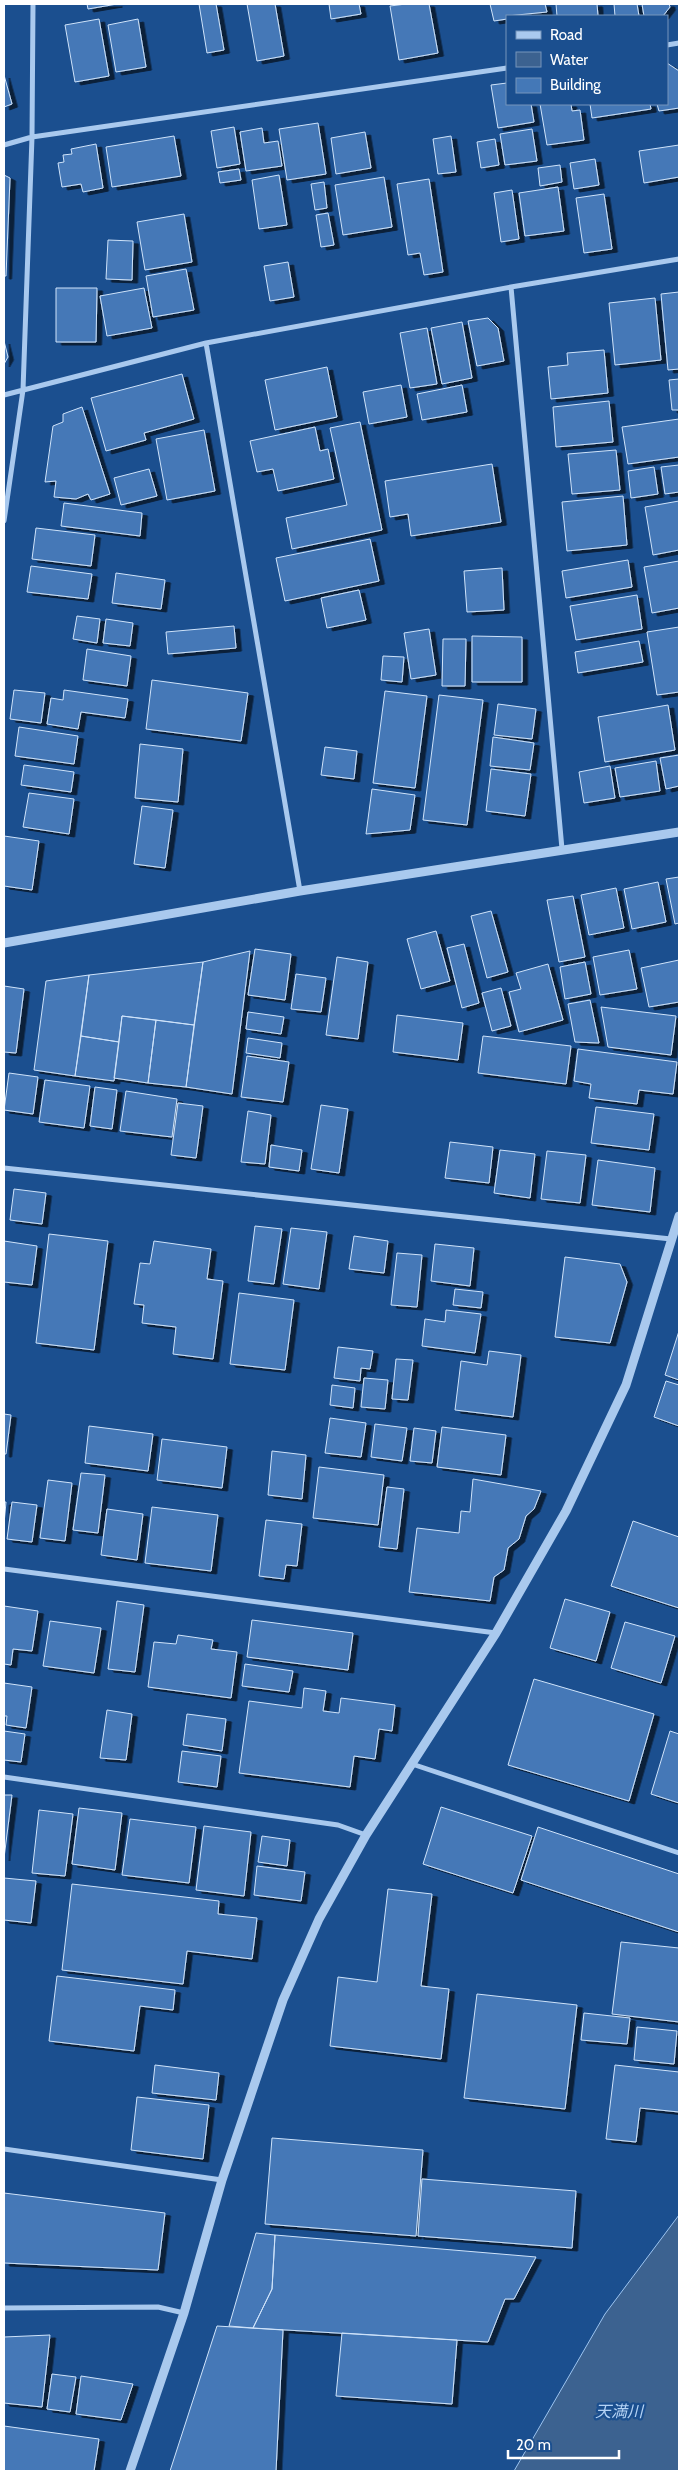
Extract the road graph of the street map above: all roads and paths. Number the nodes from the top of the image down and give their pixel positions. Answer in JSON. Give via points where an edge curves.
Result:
{"nodes":[{"id":1,"x":33,"y":4,"type":"edge"},
{"id":2,"x":506,"y":68,"type":"edge"},
{"id":3,"x":32,"y":137,"type":"junction"},
{"id":4,"x":4,"y":145,"type":"edge"},
{"id":5,"x":679,"y":259,"type":"edge"},
{"id":6,"x":511,"y":287,"type":"junction"},
{"id":7,"x":206,"y":343,"type":"junction"},
{"id":8,"x":22,"y":390,"type":"junction"},
{"id":9,"x":4,"y":395,"type":"edge"},
{"id":10,"x":4,"y":520,"type":"edge"},
{"id":11,"x":679,"y":832,"type":"edge"},
{"id":12,"x":562,"y":849,"type":"junction"},
{"id":13,"x":300,"y":891,"type":"junction"},
{"id":14,"x":4,"y":943,"type":"edge"},
{"id":15,"x":4,"y":1168,"type":"edge"},
{"id":16,"x":679,"y":1216,"type":"edge"},
{"id":17,"x":671,"y":1239,"type":"junction"},
{"id":18,"x":4,"y":1569,"type":"edge"},
{"id":19,"x":496,"y":1633,"type":"junction"},
{"id":20,"x":412,"y":1764,"type":"junction"},
{"id":21,"x":4,"y":1777,"type":"edge"},
{"id":22,"x":366,"y":1836,"type":"junction"},
{"id":23,"x":679,"y":1853,"type":"edge"},
{"id":24,"x":4,"y":2149,"type":"edge"},
{"id":25,"x":222,"y":2180,"type":"junction"},
{"id":26,"x":4,"y":2308,"type":"edge"},
{"id":27,"x":184,"y":2313,"type":"junction"},
{"id":28,"x":130,"y":2471,"type":"edge"}],
"edges":[{"from":1,"to":3,"type":"street"},
{"from":2,"to":3,"type":"street"},
{"from":3,"to":4,"type":"street"},
{"from":3,"to":8,"type":"street"},
{"from":5,"to":6,"type":"street"},
{"from":6,"to":7,"type":"street"},
{"from":6,"to":12,"type":"street"},
{"from":7,"to":8,"type":"street"},
{"from":7,"to":13,"type":"street"},
{"from":8,"to":9,"type":"street"},
{"from":8,"to":10,"type":"street"},
{"from":11,"to":12,"type":"street"},
{"from":12,"to":13,"type":"street"},
{"from":13,"to":14,"type":"street"},
{"from":15,"to":17,"type":"street"},
{"from":16,"to":17,"type":"street"},
{"from":17,"to":19,"type":"street","via":[[626,1385],[566,1512]]},
{"from":18,"to":19,"type":"street"},
{"from":19,"to":20,"type":"street"},
{"from":20,"to":22,"type":"street"},
{"from":20,"to":23,"type":"street"},
{"from":21,"to":22,"type":"street","via":[[338,1824]]},
{"from":22,"to":25,"type":"street","via":[[319,1919],[283,2000]]},
{"from":24,"to":25,"type":"street"},
{"from":25,"to":27,"type":"street"},
{"from":26,"to":27,"type":"street","via":[[158,2307]]},
{"from":27,"to":28,"type":"street"}]}
